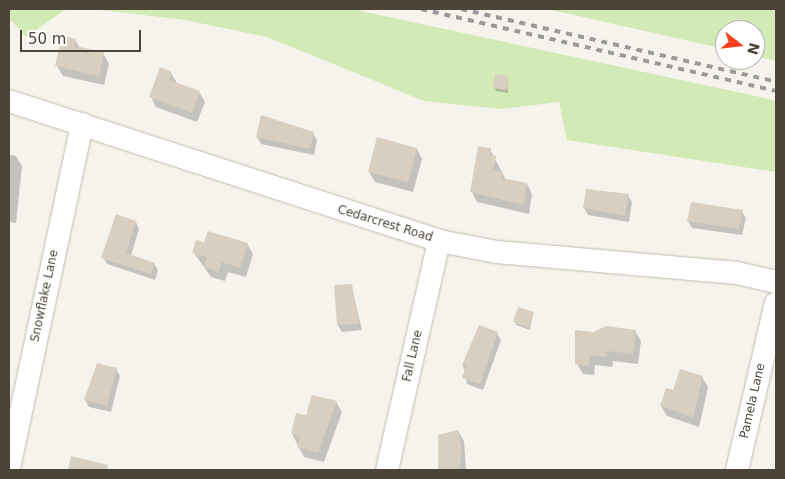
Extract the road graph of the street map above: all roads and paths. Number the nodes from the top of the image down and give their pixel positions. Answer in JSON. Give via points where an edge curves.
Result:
{"nodes":[{"id":1,"x":9,"y":101,"type":"edge"},
{"id":2,"x":82,"y":124,"type":"junction"},
{"id":3,"x":439,"y":241,"type":"junction"},
{"id":4,"x":776,"y":282,"type":"edge"},
{"id":5,"x":776,"y":303,"type":"edge"},
{"id":6,"x":9,"y":468,"type":"edge"},
{"id":7,"x":387,"y":470,"type":"edge"},
{"id":8,"x":737,"y":470,"type":"edge"}],
"edges":[{"from":1,"to":2,"type":"street","name":"Cedarcrest Road"},
{"from":2,"to":3,"type":"street","name":"Cedarcrest Road"},
{"from":2,"to":6,"type":"street","name":"Snowflake Lane"},
{"from":3,"to":4,"type":"street","name":"Cedarcrest Road","via":[[497,252],[737,272]]},
{"from":3,"to":7,"type":"street","name":"Fall Lane"},
{"from":5,"to":8,"type":"street","name":"Pamela Lane"}]}
